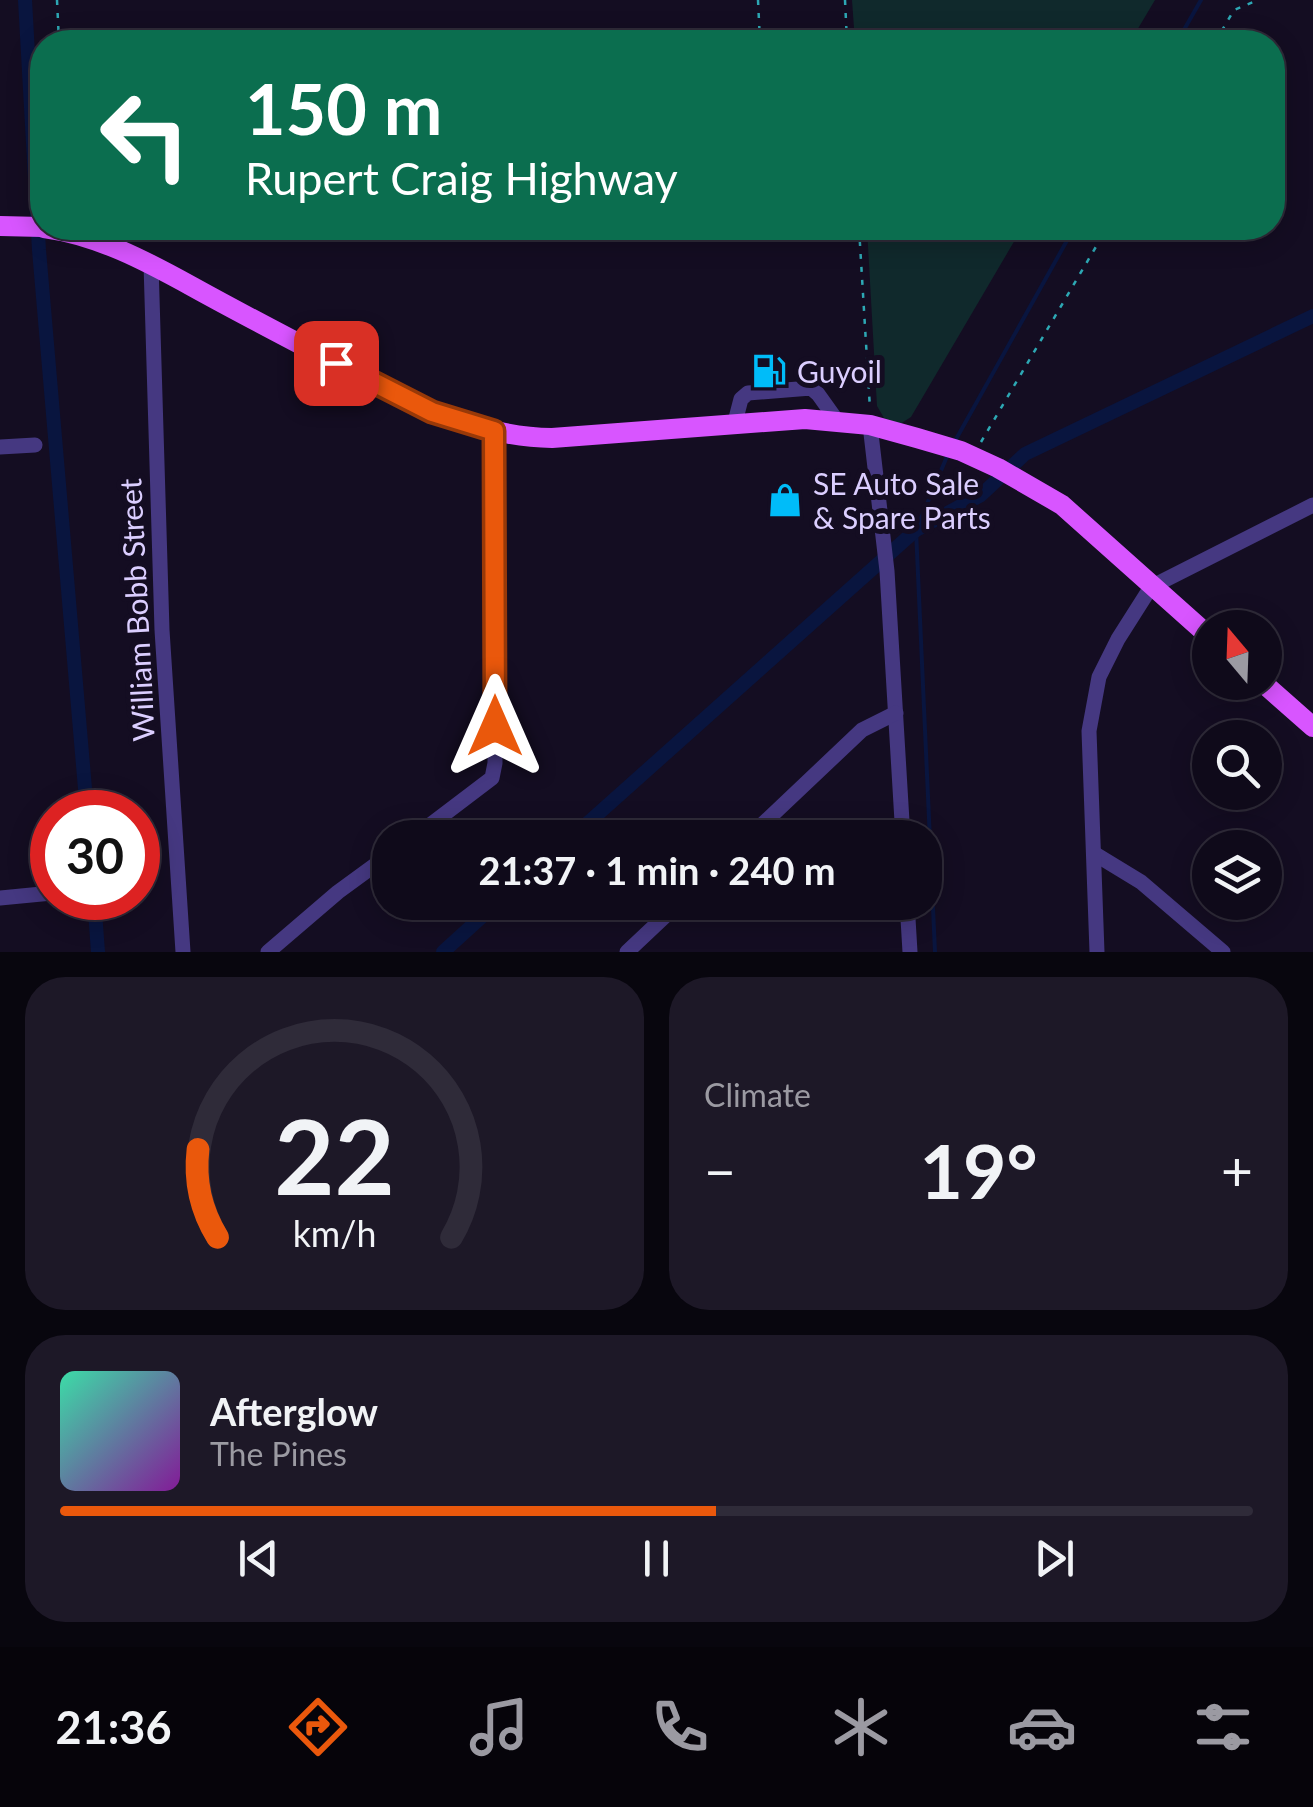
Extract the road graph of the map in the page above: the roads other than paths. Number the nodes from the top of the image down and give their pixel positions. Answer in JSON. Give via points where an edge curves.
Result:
{"nodes":[{"id":1,"x":0,"y":226,"type":"edge"},
{"id":2,"x":30,"y":227,"type":"edge"},
{"id":3,"x":93,"y":240,"type":"edge"},
{"id":4,"x":151,"y":264,"type":"junction"},
{"id":5,"x":735,"y":422,"type":"junction"},
{"id":6,"x":838,"y":422,"type":"junction"},
{"id":7,"x":870,"y":425,"type":"junction"},
{"id":8,"x":494,"y":431,"type":"junction"},
{"id":9,"x":35,"y":445,"type":"dead end"},
{"id":10,"x":0,"y":447,"type":"edge"},
{"id":11,"x":1313,"y":505,"type":"edge"},
{"id":12,"x":1151,"y":587,"type":"junction"},
{"id":13,"x":1192,"y":622,"type":"edge"},
{"id":14,"x":1282,"y":700,"type":"edge"},
{"id":15,"x":896,"y":713,"type":"junction"},
{"id":16,"x":1313,"y":727,"type":"edge"},
{"id":17,"x":437,"y":820,"type":"edge"},
{"id":18,"x":767,"y":820,"type":"edge"},
{"id":19,"x":902,"y":820,"type":"edge"},
{"id":20,"x":1095,"y":854,"type":"junction"},
{"id":21,"x":372,"y":867,"type":"edge"},
{"id":22,"x":30,"y":895,"type":"edge"},
{"id":23,"x":0,"y":898,"type":"edge"},
{"id":24,"x":661,"y":920,"type":"edge"},
{"id":25,"x":908,"y":920,"type":"edge"},
{"id":26,"x":182,"y":952,"type":"edge"},
{"id":27,"x":268,"y":952,"type":"edge"},
{"id":28,"x":627,"y":952,"type":"edge"},
{"id":29,"x":910,"y":952,"type":"edge"},
{"id":30,"x":1097,"y":952,"type":"edge"},
{"id":31,"x":1224,"y":952,"type":"edge"}],
"edges":[{"from":1,"to":2,"type":"main road"},
{"from":3,"to":4,"type":"main road"},
{"from":4,"to":8,"type":"main road","via":[[368,381],[432,412]]},
{"from":4,"to":26,"type":"street","name":"William Bobb Street","via":[[162,630]]},
{"from":5,"to":6,"type":"main road"},
{"from":5,"to":6,"type":"street","via":[[748,394],[811,388]]},
{"from":5,"to":8,"type":"main road","via":[[552,438]]},
{"from":6,"to":7,"type":"main road"},
{"from":7,"to":12,"type":"main road","via":[[998,468],[1062,505]]},
{"from":7,"to":15,"type":"street"},
{"from":8,"to":17,"type":"street","via":[[495,763],[492,778]]},
{"from":9,"to":10,"type":"street"},
{"from":11,"to":12,"type":"street"},
{"from":12,"to":13,"type":"main road"},
{"from":12,"to":20,"type":"street","via":[[1099,677],[1089,731]]},
{"from":14,"to":16,"type":"main road"},
{"from":15,"to":18,"type":"street","via":[[862,730]]},
{"from":15,"to":19,"type":"street"},
{"from":20,"to":30,"type":"street"},
{"from":20,"to":31,"type":"street","via":[[1141,882]]},
{"from":21,"to":27,"type":"street"},
{"from":22,"to":23,"type":"street"},
{"from":24,"to":28,"type":"street"},
{"from":25,"to":29,"type":"street"}]}
